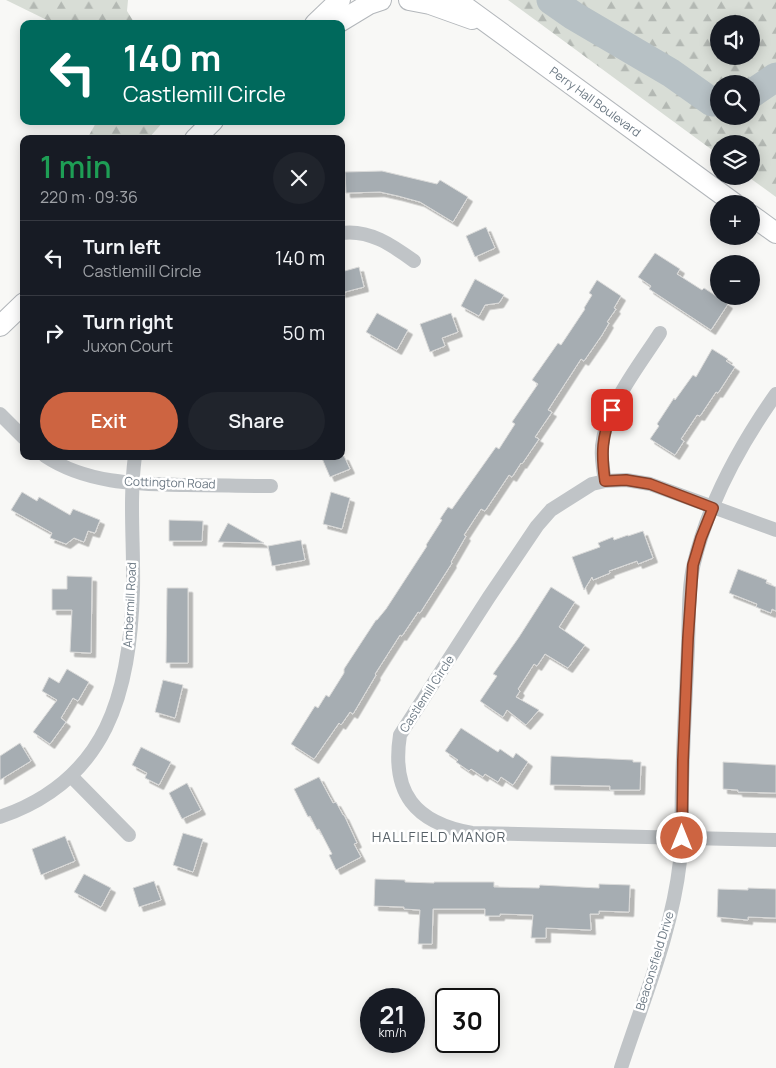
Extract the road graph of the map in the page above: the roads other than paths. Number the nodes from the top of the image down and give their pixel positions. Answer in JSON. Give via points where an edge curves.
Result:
{"nodes":[{"id":1,"x":340,"y":0,"type":"edge"},
{"id":2,"x":381,"y":0,"type":"edge"},
{"id":3,"x":409,"y":0,"type":"edge"},
{"id":4,"x":456,"y":0,"type":"edge"},
{"id":5,"x":319,"y":20,"type":"edge"},
{"id":6,"x":343,"y":20,"type":"edge"},
{"id":7,"x":487,"y":24,"type":"junction"},
{"id":8,"x":210,"y":125,"type":"edge"},
{"id":9,"x":199,"y":135,"type":"edge"},
{"id":10,"x":723,"y":195,"type":"edge"},
{"id":11,"x":760,"y":221,"type":"edge"},
{"id":12,"x":345,"y":233,"type":"edge"},
{"id":13,"x":776,"y":233,"type":"edge"},
{"id":14,"x":414,"y":261,"type":"dead end"},
{"id":15,"x":20,"y":307,"type":"edge"},
{"id":16,"x":0,"y":326,"type":"edge"},
{"id":17,"x":660,"y":333,"type":"dead end"},
{"id":18,"x":776,"y":394,"type":"edge"},
{"id":19,"x":0,"y":414,"type":"edge"},
{"id":20,"x":20,"y":434,"type":"edge"},
{"id":21,"x":53,"y":460,"type":"edge"},
{"id":22,"x":134,"y":460,"type":"edge"},
{"id":23,"x":605,"y":481,"type":"junction"},
{"id":24,"x":131,"y":484,"type":"junction"},
{"id":25,"x":271,"y":486,"type":"dead end"},
{"id":26,"x":713,"y":508,"type":"junction"},
{"id":27,"x":776,"y":530,"type":"edge"},
{"id":28,"x":71,"y":776,"type":"junction"},
{"id":29,"x":0,"y":816,"type":"edge"},
{"id":30,"x":129,"y":836,"type":"dead end"},
{"id":31,"x":682,"y":838,"type":"junction"},
{"id":32,"x":776,"y":840,"type":"edge"},
{"id":33,"x":621,"y":1068,"type":"edge"}],
"edges":[{"from":1,"to":5,"type":"main road"},
{"from":2,"to":6,"type":"main road"},
{"from":3,"to":7,"type":"main road"},
{"from":4,"to":7,"type":"main road","name":"Perry Hall Boulevard"},
{"from":7,"to":10,"type":"main road","name":"Perry Hall Boulevard"},
{"from":8,"to":9,"type":"main road"},
{"from":11,"to":13,"type":"main road"},
{"from":12,"to":14,"type":"street","via":[[360,232],[374,237]]},
{"from":15,"to":16,"type":"main road"},
{"from":17,"to":23,"type":"street","via":[[612,410],[605,428],[602,448]]},
{"from":18,"to":26,"type":"street","name":"Beaconsfield Drive","via":[[732,464]]},
{"from":19,"to":20,"type":"street"},
{"from":21,"to":24,"type":"street","name":"Cottington Road","via":[[101,479]]},
{"from":22,"to":24,"type":"street","name":"Ambermill Road"},
{"from":23,"to":26,"type":"street","name":"Castlemill Circle","via":[[650,484]]},
{"from":23,"to":31,"type":"street","name":"Castlemill Circle","via":[[592,484],[551,510],[532,532],[400,735],[398,770],[402,785],[416,808],[441,826],[454,830],[472,834]]},
{"from":24,"to":25,"type":"street","name":"Cottington Road"},
{"from":24,"to":28,"type":"street","name":"Ambermill Road","via":[[133,587],[124,675],[109,723],[89,756]]},
{"from":26,"to":27,"type":"street","name":"Castlemill Circle"},
{"from":26,"to":31,"type":"street","name":"Beaconsfield Drive","via":[[692,574]]},
{"from":28,"to":29,"type":"street","name":"Ambermill Road","via":[[25,807]]},
{"from":28,"to":30,"type":"street"},
{"from":31,"to":32,"type":"street","name":"Castlemill Circle"},
{"from":31,"to":33,"type":"street","name":"Beaconsfield Drive","via":[[670,916]]}]}
